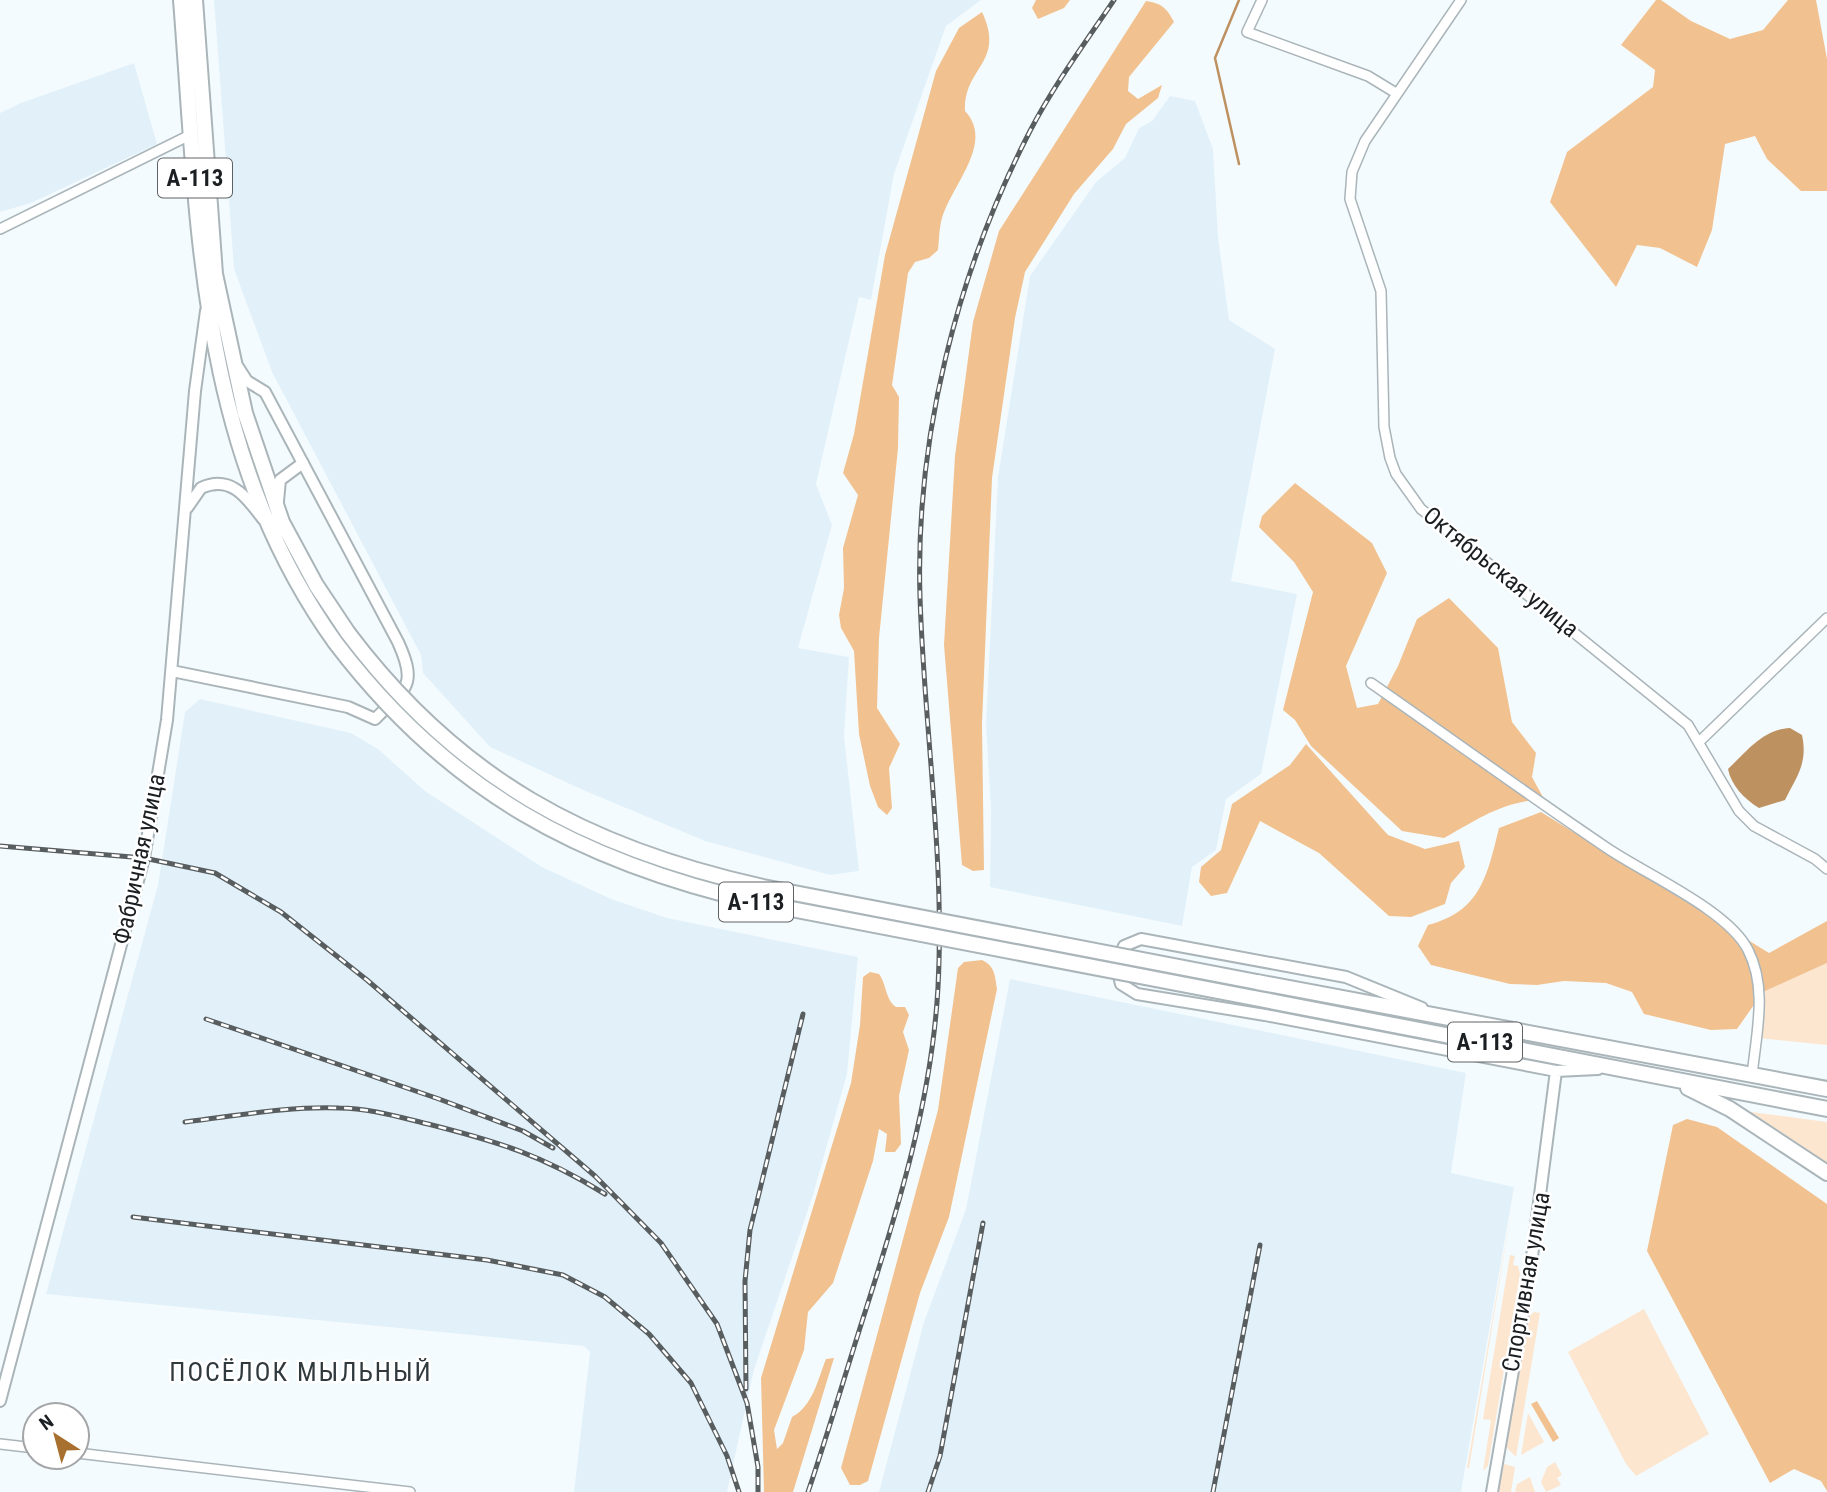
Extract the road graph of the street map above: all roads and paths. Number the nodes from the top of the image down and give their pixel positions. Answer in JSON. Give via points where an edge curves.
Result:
{"nodes":[{"id":1,"x":175,"y":0,"type":"edge"},
{"id":2,"x":181,"y":0,"type":"edge"},
{"id":3,"x":195,"y":0,"type":"edge"},
{"id":4,"x":1262,"y":0,"type":"edge"},
{"id":5,"x":1461,"y":0,"type":"edge"},
{"id":6,"x":183,"y":26,"type":"junction"},
{"id":7,"x":1396,"y":93,"type":"junction"},
{"id":8,"x":191,"y":134,"type":"junction"},
{"id":9,"x":0,"y":229,"type":"edge"},
{"id":10,"x":207,"y":305,"type":"junction"},
{"id":11,"x":231,"y":354,"type":"junction"},
{"id":12,"x":303,"y":463,"type":"junction"},
{"id":13,"x":184,"y":517,"type":"junction"},
{"id":14,"x":265,"y":520,"type":"junction"},
{"id":15,"x":282,"y":522,"type":"junction"},
{"id":16,"x":1827,"y":618,"type":"edge"},
{"id":17,"x":172,"y":671,"type":"junction"},
{"id":18,"x":1371,"y":683,"type":"dead end"},
{"id":19,"x":1700,"y":741,"type":"junction"},
{"id":20,"x":1827,"y":869,"type":"edge"},
{"id":21,"x":1354,"y":1017,"type":"junction"},
{"id":22,"x":1480,"y":1025,"type":"junction"},
{"id":23,"x":1413,"y":1043,"type":"junction"},
{"id":24,"x":1615,"y":1068,"type":"junction"},
{"id":25,"x":1556,"y":1071,"type":"junction"},
{"id":26,"x":1752,"y":1076,"type":"junction"},
{"id":27,"x":1769,"y":1079,"type":"junction"},
{"id":28,"x":1671,"y":1080,"type":"junction"},
{"id":29,"x":1827,"y":1081,"type":"edge"},
{"id":30,"x":1827,"y":1089,"type":"edge"},
{"id":31,"x":1827,"y":1109,"type":"edge"},
{"id":32,"x":1827,"y":1173,"type":"edge"},
{"id":33,"x":0,"y":1401,"type":"edge"},
{"id":34,"x":0,"y":1444,"type":"edge"},
{"id":35,"x":21,"y":1446,"type":"edge"},
{"id":36,"x":91,"y":1455,"type":"edge"},
{"id":37,"x":410,"y":1492,"type":"edge"},
{"id":38,"x":1492,"y":1492,"type":"edge"}],
"edges":[{"from":1,"to":6,"type":"street"},
{"from":2,"to":6,"type":"highway","number":"А-113"},
{"from":3,"to":11,"type":"highway","number":"А-113","via":[[215,274]]},
{"from":4,"to":7,"type":"street","via":[[1247,32],[1368,76]]},
{"from":5,"to":7,"type":"street","name":"Октябрьская улица"},
{"from":6,"to":8,"type":"highway","number":"А-113"},
{"from":7,"to":19,"type":"street","name":"Октябрьская улица","via":[[1360,151],[1352,172],[1350,200],[1381,292],[1384,427],[1396,474],[1421,509],[1688,725]]},
{"from":8,"to":9,"type":"street"},
{"from":8,"to":10,"type":"highway","number":"А-113"},
{"from":10,"to":13,"type":"street","name":"Фабричная улица"},
{"from":10,"to":14,"type":"highway","number":"А-113","via":[[233,428]]},
{"from":11,"to":12,"type":"street","via":[[247,381],[265,392]]},
{"from":11,"to":15,"type":"highway","number":"А-113","via":[[253,444]]},
{"from":12,"to":15,"type":"street","via":[[278,485]]},
{"from":12,"to":17,"type":"street","via":[[407,662],[407,688],[375,719],[348,706]]},
{"from":13,"to":14,"type":"street","via":[[194,494],[217,483],[234,486]]},
{"from":13,"to":17,"type":"street","name":"Фабричная улица"},
{"from":14,"to":21,"type":"highway","number":"А-113","bridge":true,"via":[[296,583],[335,642],[401,719],[476,784],[561,836],[629,867],[760,903]]},
{"from":15,"to":22,"type":"highway","number":"А-113","bridge":true,"via":[[348,633],[412,708],[485,771],[568,822],[635,852],[763,887]]},
{"from":16,"to":19,"type":"street"},
{"from":17,"to":33,"type":"street","name":"Фабричная улица","via":[[144,858]]},
{"from":18,"to":26,"type":"street","via":[[1608,849],[1723,920],[1747,948],[1758,977]]},
{"from":19,"to":20,"type":"street","name":"Октябрьская улица","via":[[1747,818]]},
{"from":21,"to":23,"type":"street"},
{"from":21,"to":24,"type":"highway","number":"А-113"},
{"from":22,"to":23,"type":"street","via":[[1323,971],[1141,939],[1130,942],[1118,958],[1117,979],[1130,992]]},
{"from":22,"to":26,"type":"highway","number":"А-113"},
{"from":23,"to":25,"type":"street"},
{"from":24,"to":25,"type":"street"},
{"from":24,"to":28,"type":"highway","number":"А-113"},
{"from":25,"to":38,"type":"street","name":"Спортивная улица","via":[[1530,1272]]},
{"from":26,"to":27,"type":"highway","number":"А-113"},
{"from":27,"to":29,"type":"highway"},
{"from":27,"to":30,"type":"highway","number":"А-113"},
{"from":28,"to":31,"type":"highway","number":"А-113"},
{"from":28,"to":32,"type":"highway","via":[[1730,1109]]},
{"from":34,"to":35,"type":"street"},
{"from":36,"to":37,"type":"street"}]}
